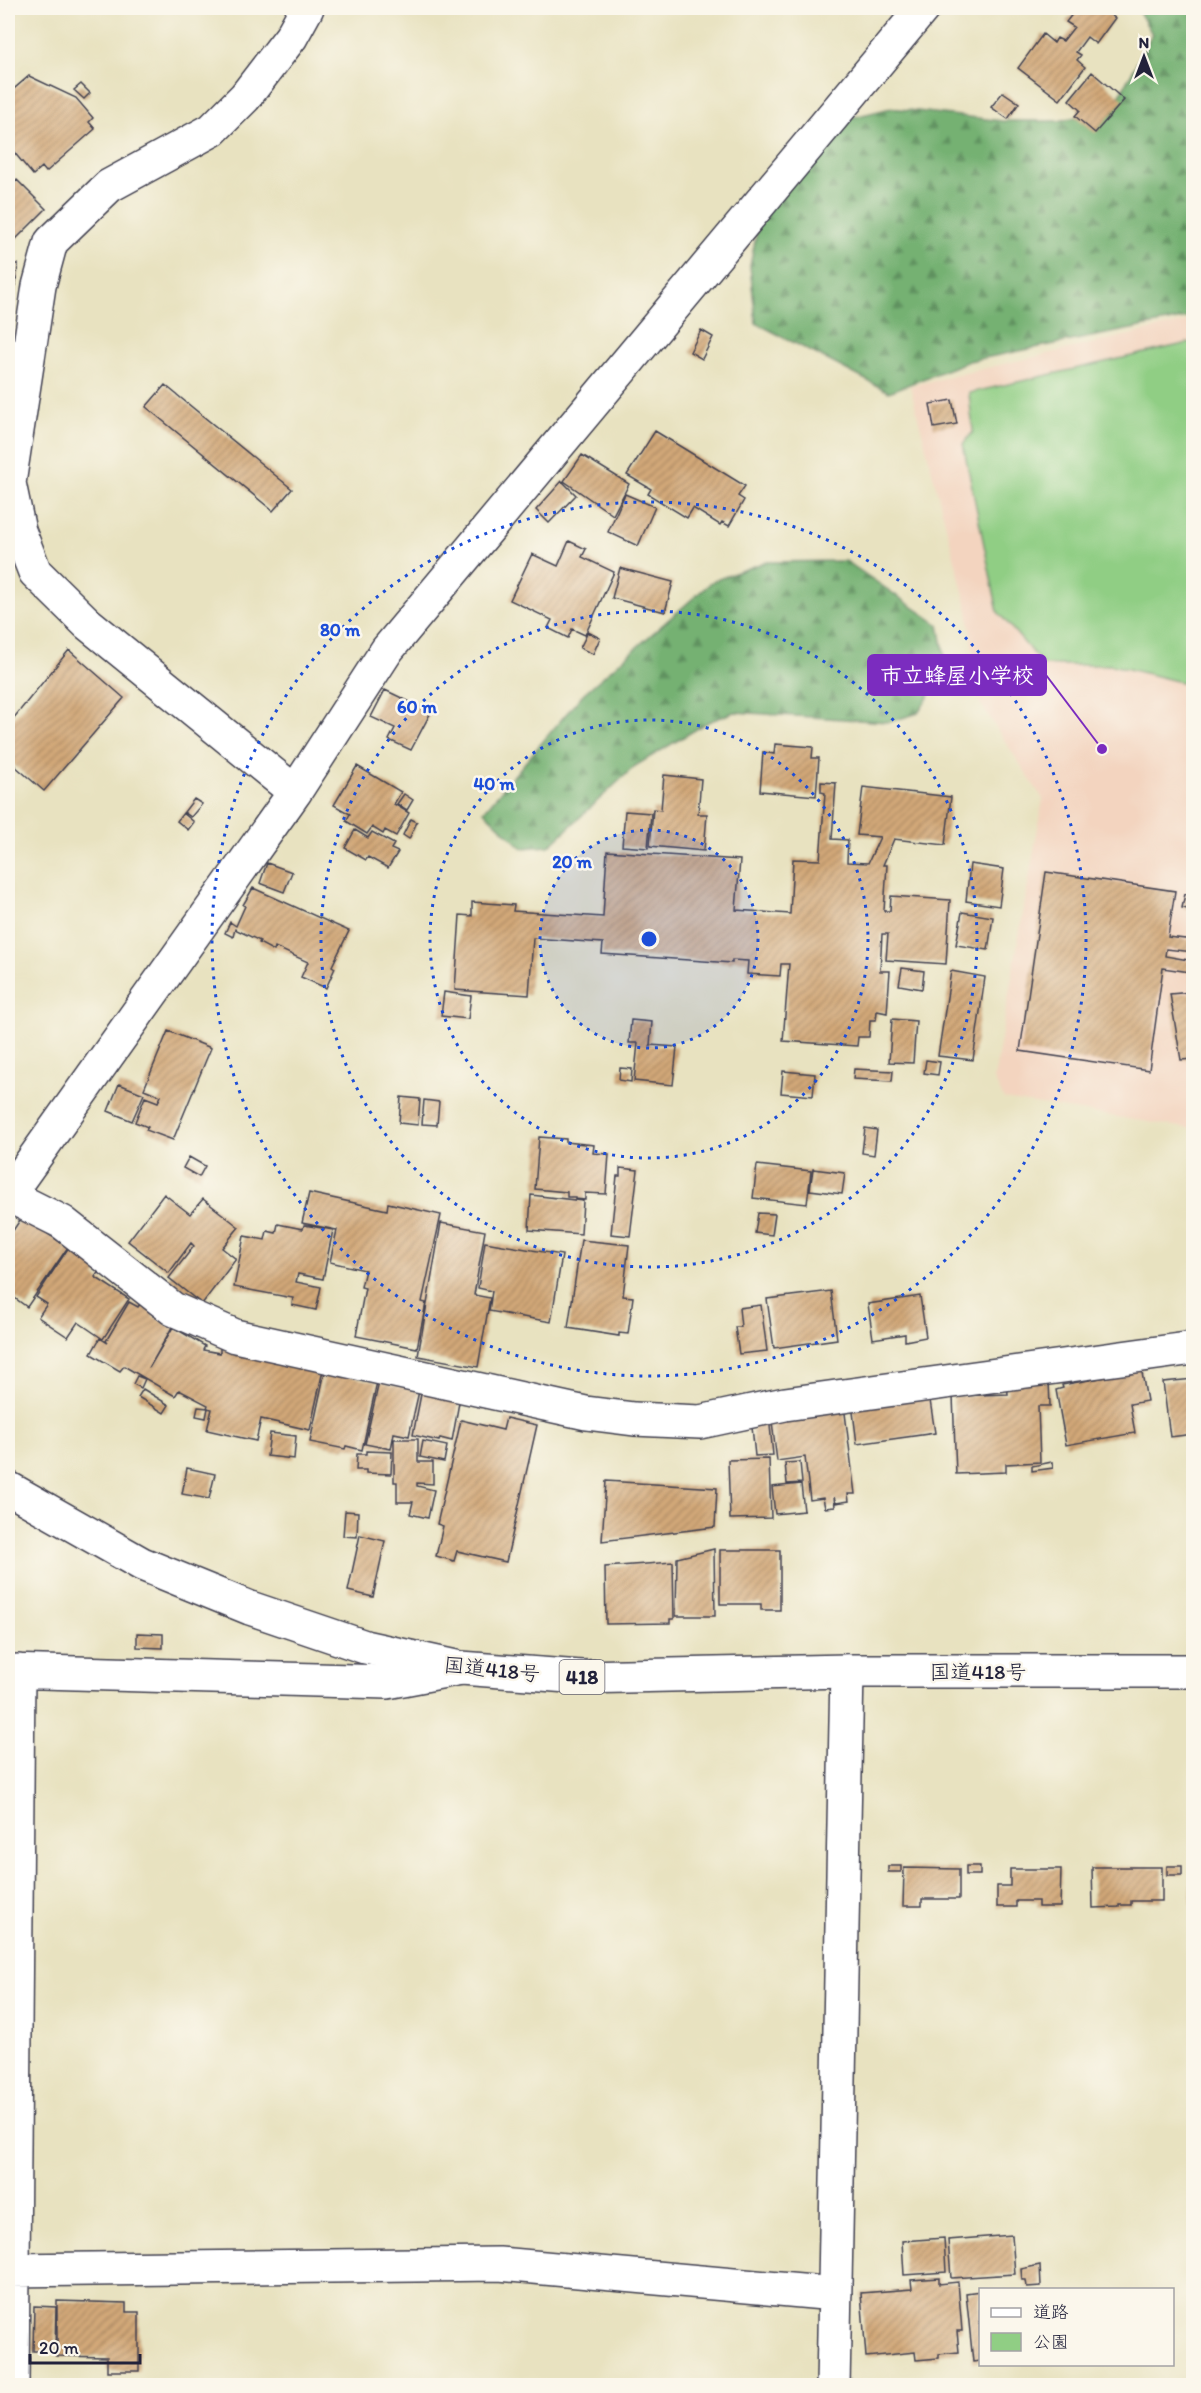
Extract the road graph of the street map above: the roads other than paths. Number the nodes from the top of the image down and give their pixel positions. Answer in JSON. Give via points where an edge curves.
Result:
{"nodes":[{"id":1,"x":307,"y":8,"type":"edge"},
{"id":2,"x":923,"y":8,"type":"edge"},
{"id":3,"x":8,"y":483,"type":"edge"},
{"id":4,"x":294,"y":792,"type":"junction"},
{"id":5,"x":8,"y":1195,"type":"edge"},
{"id":6,"x":1194,"y":1348,"type":"edge"},
{"id":7,"x":8,"y":1488,"type":"edge"},
{"id":8,"x":461,"y":1668,"type":"junction"},
{"id":9,"x":13,"y":1671,"type":"edge"},
{"id":10,"x":848,"y":1671,"type":"junction"},
{"id":11,"x":1194,"y":1671,"type":"edge"},
{"id":12,"x":10,"y":2270,"type":"edge"},
{"id":13,"x":835,"y":2294,"type":"junction"},
{"id":14,"x":12,"y":2385,"type":"edge"},
{"id":15,"x":833,"y":2385,"type":"edge"}],
"edges":[{"from":1,"to":3,"type":"main road","via":[[291,37],[245,97],[212,130],[109,186],[51,242],[39,286]]},
{"from":2,"to":4,"type":"main road","via":[[387,650]]},
{"from":3,"to":4,"type":"main road","via":[[19,531],[35,572],[87,623]]},
{"from":4,"to":5,"type":"main road"},
{"from":5,"to":6,"type":"main road","via":[[62,1222],[174,1309],[236,1336],[586,1413],[700,1422],[785,1404]]},
{"from":7,"to":8,"type":"main road","name":"国道418号","number":"418","via":[[142,1564],[250,1608],[365,1647]]},
{"from":8,"to":9,"type":"main road","via":[[387,1682]]},
{"from":8,"to":10,"type":"main road","name":"国道418号","number":"418","via":[[581,1677]]},
{"from":9,"to":12,"type":"main road"},
{"from":10,"to":11,"type":"main road","name":"国道418号","number":"418"},
{"from":10,"to":13,"type":"main road"},
{"from":12,"to":13,"type":"main road","via":[[499,2264]]},
{"from":12,"to":14,"type":"main road"},
{"from":13,"to":15,"type":"main road"}]}
